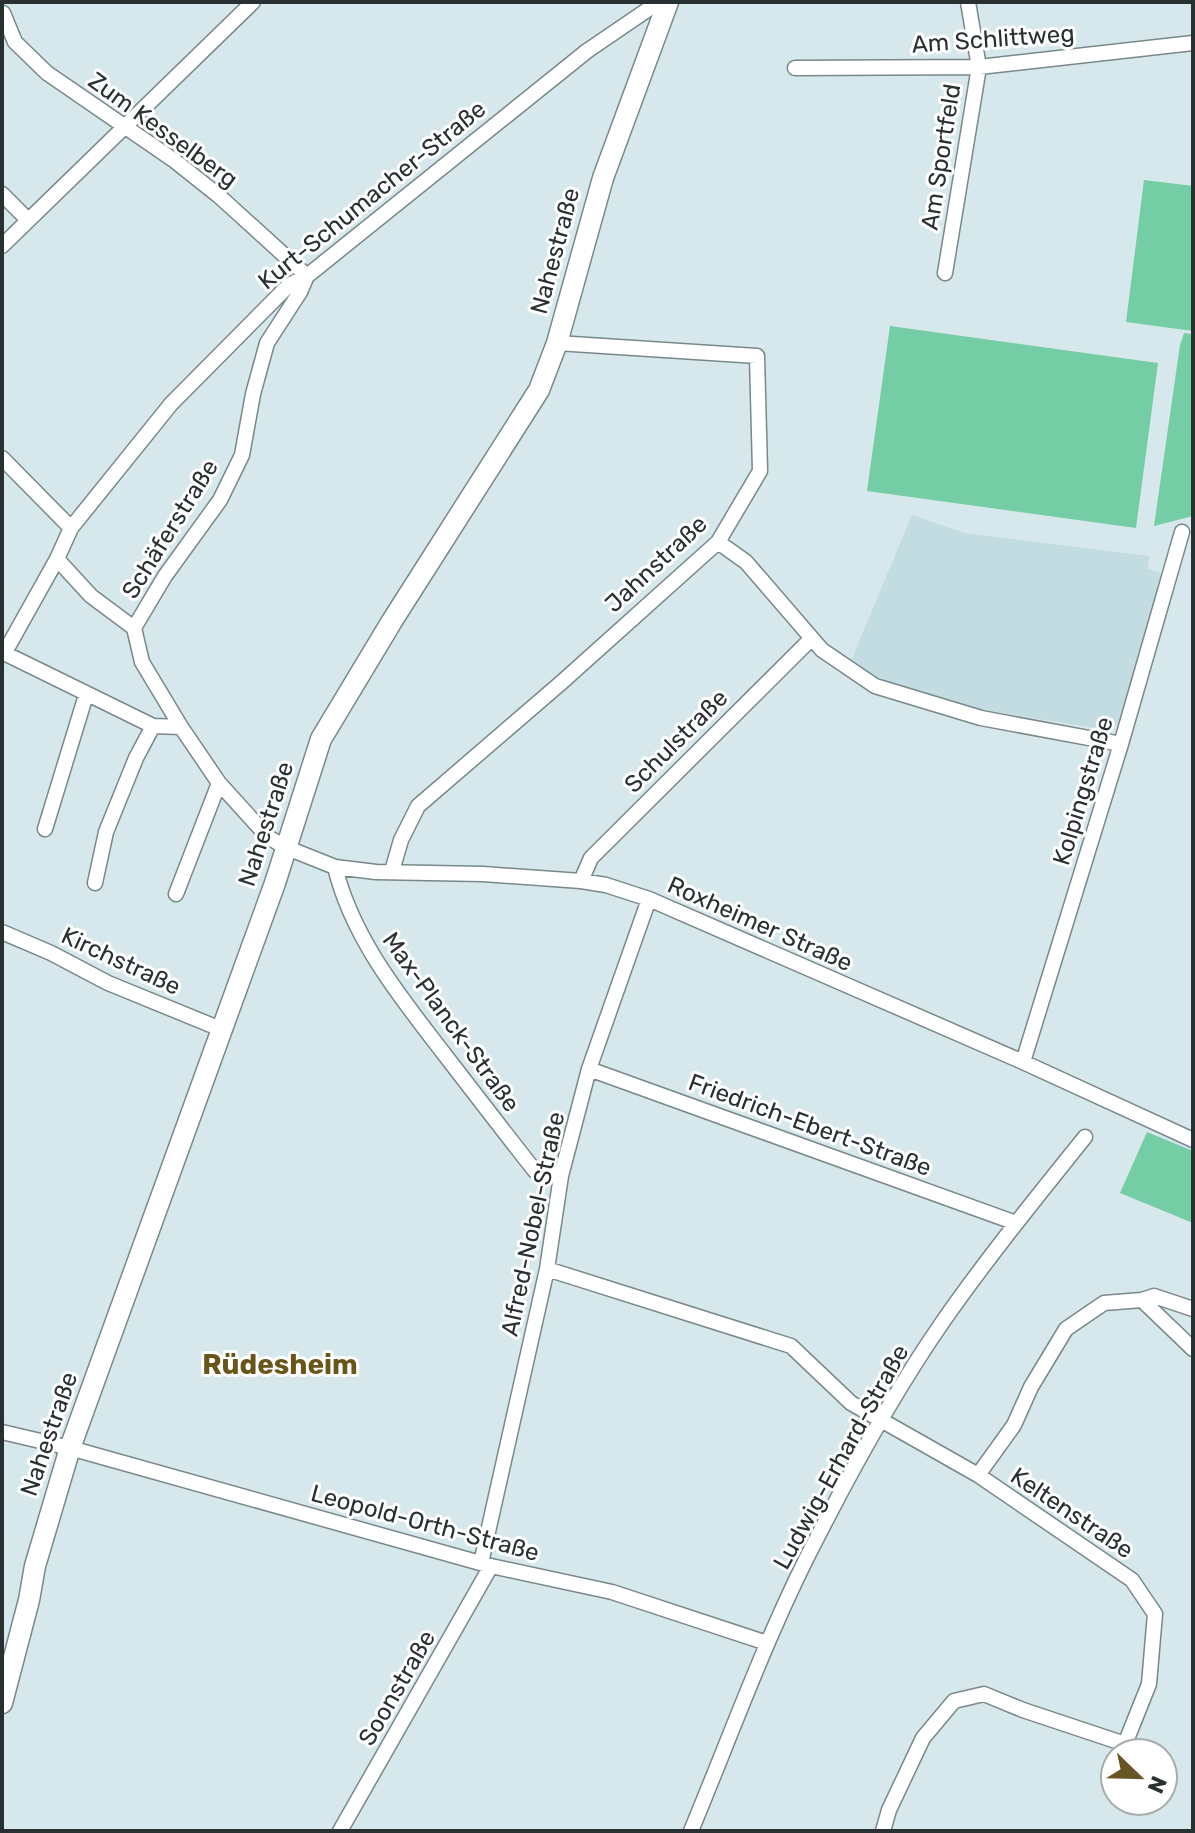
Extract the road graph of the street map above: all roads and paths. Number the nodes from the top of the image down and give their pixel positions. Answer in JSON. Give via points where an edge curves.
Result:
{"nodes":[{"id":1,"x":253,"y":2,"type":"edge"},
{"id":2,"x":666,"y":2,"type":"edge"},
{"id":3,"x":968,"y":2,"type":"edge"},
{"id":4,"x":3,"y":13,"type":"edge"},
{"id":5,"x":1193,"y":43,"type":"edge"},
{"id":6,"x":979,"y":67,"type":"junction"},
{"id":7,"x":795,"y":68,"type":"dead end"},
{"id":8,"x":126,"y":127,"type":"junction"},
{"id":9,"x":2,"y":194,"type":"edge"},
{"id":10,"x":28,"y":220,"type":"junction"},
{"id":11,"x":2,"y":246,"type":"edge"},
{"id":12,"x":945,"y":273,"type":"dead end"},
{"id":13,"x":307,"y":276,"type":"junction"},
{"id":14,"x":557,"y":343,"type":"junction"},
{"id":15,"x":2,"y":458,"type":"edge"},
{"id":16,"x":71,"y":528,"type":"junction"},
{"id":17,"x":1182,"y":532,"type":"dead end"},
{"id":18,"x":718,"y":542,"type":"junction"},
{"id":19,"x":57,"y":559,"type":"junction"},
{"id":20,"x":134,"y":628,"type":"junction"},
{"id":21,"x":811,"y":639,"type":"junction"},
{"id":22,"x":3,"y":652,"type":"edge"},
{"id":23,"x":86,"y":695,"type":"junction"},
{"id":24,"x":153,"y":726,"type":"junction"},
{"id":25,"x":181,"y":727,"type":"junction"},
{"id":26,"x":1121,"y":744,"type":"junction"},
{"id":27,"x":219,"y":783,"type":"junction"},
{"id":28,"x":45,"y":829,"type":"dead end"},
{"id":29,"x":285,"y":847,"type":"junction"},
{"id":30,"x":335,"y":867,"type":"junction"},
{"id":31,"x":392,"y":871,"type":"junction"},
{"id":32,"x":581,"y":881,"type":"junction"},
{"id":33,"x":95,"y":883,"type":"dead end"},
{"id":34,"x":176,"y":894,"type":"dead end"},
{"id":35,"x":649,"y":899,"type":"junction"},
{"id":36,"x":2,"y":932,"type":"edge"},
{"id":37,"x":223,"y":1030,"type":"junction"},
{"id":38,"x":1023,"y":1062,"type":"junction"},
{"id":39,"x":589,"y":1069,"type":"junction"},
{"id":40,"x":1085,"y":1137,"type":"dead end"},
{"id":41,"x":1193,"y":1140,"type":"edge"},
{"id":42,"x":561,"y":1176,"type":"junction"},
{"id":43,"x":1016,"y":1223,"type":"junction"},
{"id":44,"x":547,"y":1269,"type":"junction"},
{"id":45,"x":1142,"y":1300,"type":"junction"},
{"id":46,"x":1193,"y":1309,"type":"edge"},
{"id":47,"x":1193,"y":1349,"type":"edge"},
{"id":48,"x":881,"y":1421,"type":"junction"},
{"id":49,"x":2,"y":1432,"type":"edge"},
{"id":50,"x":70,"y":1448,"type":"junction"},
{"id":51,"x":978,"y":1475,"type":"junction"},
{"id":52,"x":486,"y":1565,"type":"junction"},
{"id":53,"x":767,"y":1643,"type":"junction"},
{"id":54,"x":2,"y":1703,"type":"edge"},
{"id":55,"x":340,"y":1831,"type":"edge"},
{"id":56,"x":691,"y":1831,"type":"edge"},
{"id":57,"x":883,"y":1831,"type":"edge"}],
"edges":[{"from":1,"to":8,"type":"street"},
{"from":2,"to":13,"type":"street","name":"Kurt-Schumacher-Straße","via":[[587,51]]},
{"from":2,"to":14,"type":"street","name":"Nahestraße","via":[[603,178]]},
{"from":3,"to":6,"type":"street","name":"Am Sportfeld"},
{"from":4,"to":8,"type":"street","name":"Zum Kesselberg","via":[[15,42],[47,73]]},
{"from":5,"to":6,"type":"street","name":"Am Schlittweg"},
{"from":6,"to":7,"type":"street","name":"Am Schlittweg"},
{"from":6,"to":12,"type":"street","name":"Am Sportfeld"},
{"from":8,"to":10,"type":"street"},
{"from":8,"to":13,"type":"street","name":"Zum Kesselberg","via":[[219,196]]},
{"from":9,"to":10,"type":"street"},
{"from":10,"to":11,"type":"street"},
{"from":13,"to":16,"type":"street","name":"Kurt-Schumacher-Straße","via":[[289,285],[171,404]]},
{"from":13,"to":20,"type":"street","name":"Schäferstraße","via":[[267,343],[242,455],[220,500]]},
{"from":14,"to":18,"type":"street","name":"Jahnstraße","via":[[757,356],[760,471]]},
{"from":14,"to":29,"type":"street","name":"Nahestraße","via":[[539,390],[321,739]]},
{"from":15,"to":16,"type":"street"},
{"from":16,"to":19,"type":"street","name":"Kurt-Schumacher-Straße"},
{"from":17,"to":26,"type":"street","name":"Kolpingstraße"},
{"from":18,"to":21,"type":"street","via":[[746,562]]},
{"from":18,"to":31,"type":"street","name":"Jahnstraße","via":[[418,806]]},
{"from":19,"to":20,"type":"street","name":"Schäferstraße","via":[[91,596]]},
{"from":19,"to":22,"type":"street","name":"Kurt-Schumacher-Straße"},
{"from":20,"to":25,"type":"street","name":"Schäferstraße","via":[[142,662]]},
{"from":21,"to":26,"type":"street","via":[[875,686],[981,718]]},
{"from":21,"to":32,"type":"street","name":"Schulstraße","via":[[591,858]]},
{"from":22,"to":23,"type":"street"},
{"from":23,"to":24,"type":"street"},
{"from":23,"to":28,"type":"street"},
{"from":24,"to":25,"type":"street"},
{"from":24,"to":33,"type":"street","via":[[106,832]]},
{"from":25,"to":27,"type":"street","name":"Schäferstraße"},
{"from":26,"to":38,"type":"street","name":"Kolpingstraße"},
{"from":27,"to":29,"type":"street","name":"Schäferstraße","via":[[268,837]]},
{"from":27,"to":34,"type":"street"},
{"from":29,"to":30,"type":"street","name":"Roxheimer Straße"},
{"from":29,"to":37,"type":"street","name":"Nahestraße"},
{"from":30,"to":31,"type":"street","name":"Roxheimer Straße"},
{"from":30,"to":42,"type":"street","name":"Max-Planck-Straße","via":[[357,928],[411,1011],[535,1171]]},
{"from":31,"to":32,"type":"street","name":"Roxheimer Straße"},
{"from":32,"to":35,"type":"street","name":"Roxheimer Straße"},
{"from":35,"to":38,"type":"street","name":"Roxheimer Straße"},
{"from":35,"to":39,"type":"street","name":"Alfred-Nobel-Straße"},
{"from":36,"to":37,"type":"street","name":"Kirchstraße"},
{"from":37,"to":50,"type":"street","name":"Nahestraße"},
{"from":38,"to":41,"type":"street","name":"Roxheimer Straße"},
{"from":39,"to":42,"type":"street","name":"Alfred-Nobel-Straße"},
{"from":39,"to":43,"type":"street","name":"Friedrich-Ebert-Straße"},
{"from":40,"to":43,"type":"street","name":"Ludwig-Erhard-Straße"},
{"from":42,"to":44,"type":"street","name":"Alfred-Nobel-Straße"},
{"from":43,"to":48,"type":"street","name":"Ludwig-Erhard-Straße","via":[[944,1320]]},
{"from":44,"to":48,"type":"street","name":"Keltenstraße","via":[[791,1346],[851,1403]]},
{"from":44,"to":52,"type":"street","name":"Alfred-Nobel-Straße"},
{"from":45,"to":46,"type":"street","via":[[1154,1296]]},
{"from":45,"to":47,"type":"street"},
{"from":45,"to":51,"type":"street","via":[[1104,1303],[1066,1329],[1014,1425]]},
{"from":48,"to":51,"type":"street","name":"Keltenstraße"},
{"from":48,"to":53,"type":"street","name":"Ludwig-Erhard-Straße","via":[[820,1531]]},
{"from":49,"to":50,"type":"street","name":"Leopold-Orth-Straße"},
{"from":50,"to":52,"type":"street","name":"Leopold-Orth-Straße"},
{"from":50,"to":54,"type":"street","name":"Nahestraße"},
{"from":51,"to":57,"type":"street","name":"Keltenstraße","via":[[1132,1580],[1155,1614],[1149,1684],[1125,1744],[984,1694],[954,1701],[923,1738]]},
{"from":52,"to":53,"type":"street","name":"Leopold-Orth-Straße","via":[[612,1592]]},
{"from":52,"to":55,"type":"street","name":"Soonstraße"},
{"from":53,"to":56,"type":"street","name":"Ludwig-Erhard-Straße"}]}
